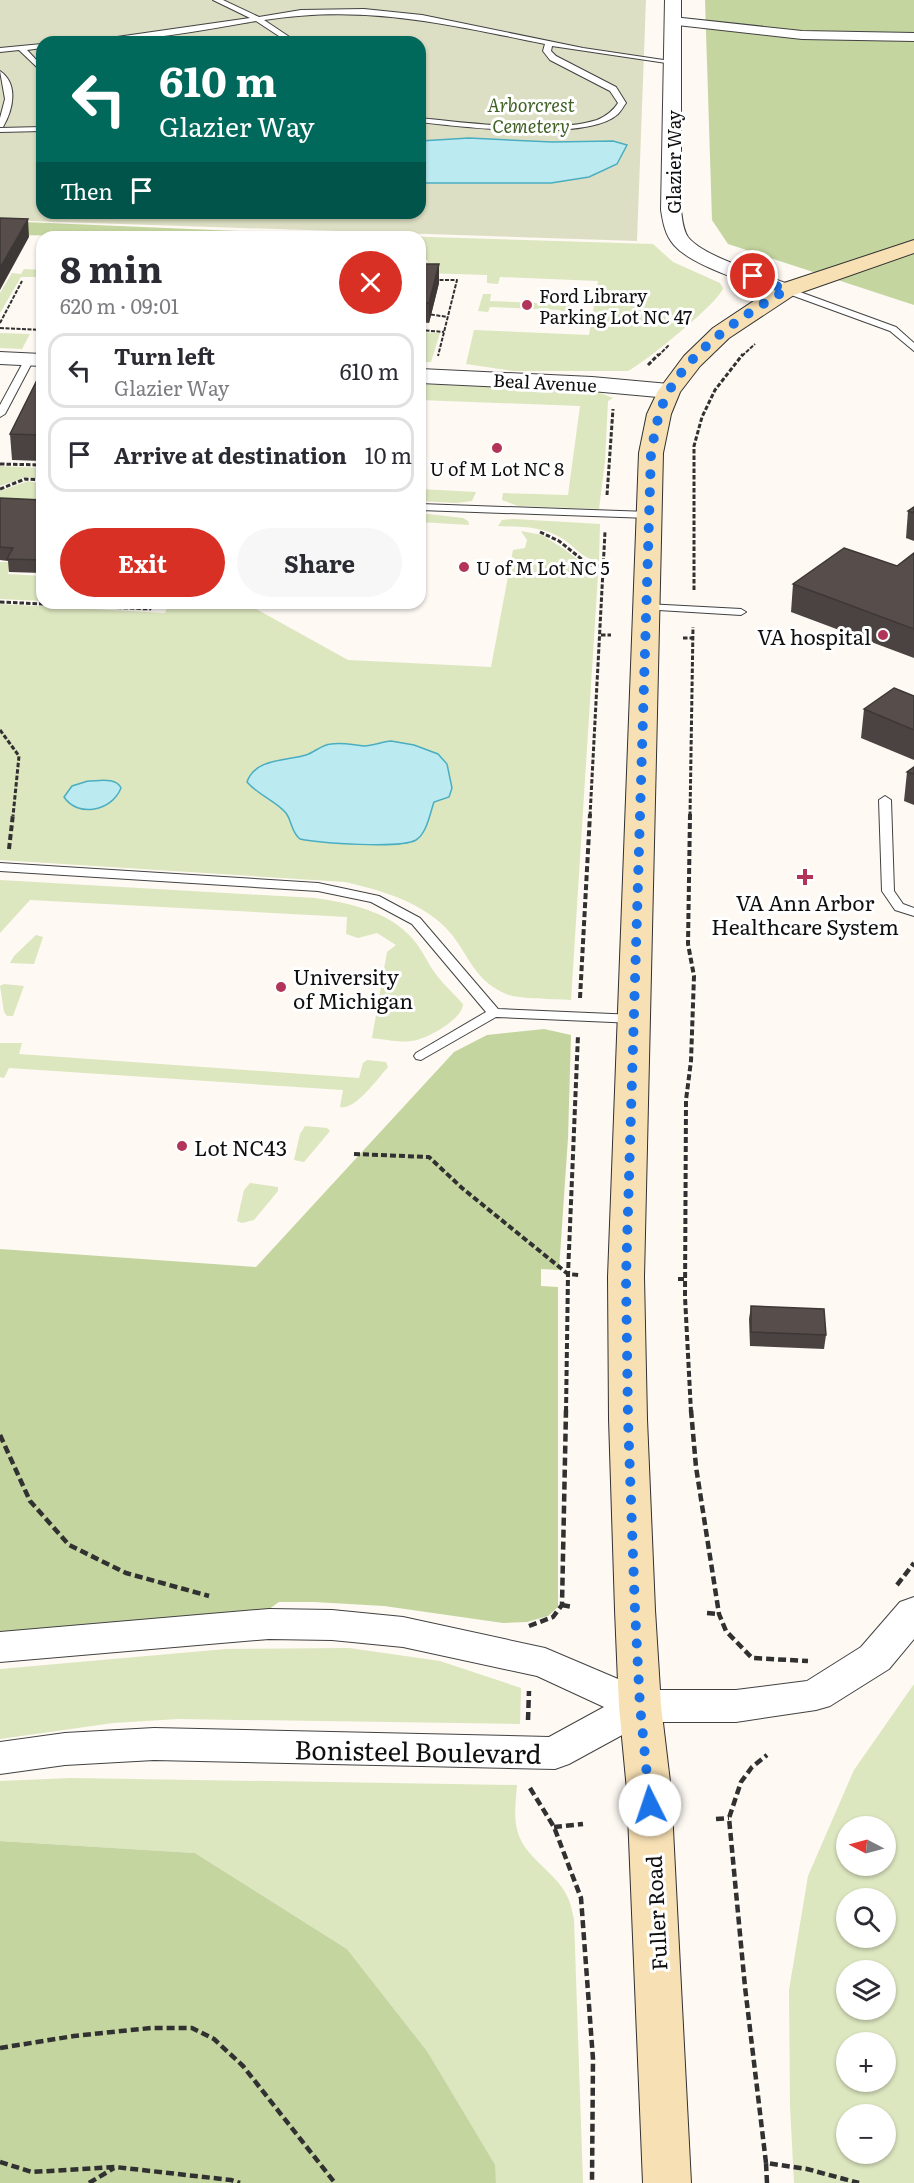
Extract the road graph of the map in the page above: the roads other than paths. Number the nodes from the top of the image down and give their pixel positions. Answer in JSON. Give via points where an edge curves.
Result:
{"nodes":[{"id":1,"x":217,"y":0,"type":"edge"},
{"id":2,"x":673,"y":0,"type":"edge"},
{"id":3,"x":256,"y":18,"type":"junction"},
{"id":4,"x":673,"y":21,"type":"junction"},
{"id":5,"x":141,"y":36,"type":"edge"},
{"id":6,"x":284,"y":36,"type":"edge"},
{"id":7,"x":914,"y":37,"type":"edge"},
{"id":8,"x":549,"y":43,"type":"junction"},
{"id":9,"x":36,"y":47,"type":"edge"},
{"id":10,"x":21,"y":48,"type":"junction"},
{"id":11,"x":1,"y":49,"type":"edge"},
{"id":12,"x":673,"y":62,"type":"junction"},
{"id":13,"x":36,"y":64,"type":"edge"},
{"id":14,"x":0,"y":73,"type":"edge"},
{"id":15,"x":426,"y":120,"type":"edge"},
{"id":16,"x":0,"y":125,"type":"edge"},
{"id":17,"x":36,"y":129,"type":"edge"},
{"id":18,"x":0,"y":130,"type":"edge"},
{"id":19,"x":914,"y":246,"type":"edge"},
{"id":20,"x":786,"y":290,"type":"junction"},
{"id":21,"x":914,"y":348,"type":"edge"},
{"id":22,"x":0,"y":358,"type":"edge"},
{"id":23,"x":35,"y":359,"type":"edge"},
{"id":24,"x":428,"y":371,"type":"edge"},
{"id":25,"x":669,"y":391,"type":"junction"},
{"id":26,"x":0,"y":414,"type":"edge"},
{"id":27,"x":426,"y":507,"type":"edge"},
{"id":28,"x":649,"y":515,"type":"junction"},
{"id":29,"x":646,"y":607,"type":"junction"},
{"id":30,"x":741,"y":612,"type":"dead end"},
{"id":31,"x":885,"y":800,"type":"dead end"},
{"id":32,"x":3,"y":866,"type":"edge"},
{"id":33,"x":914,"y":912,"type":"edge"},
{"id":34,"x":494,"y":1013,"type":"junction"},
{"id":35,"x":635,"y":1019,"type":"junction"},
{"id":36,"x":421,"y":1056,"type":"dead end"},
{"id":37,"x":904,"y":1600,"type":"edge"},
{"id":38,"x":0,"y":1647,"type":"edge"},
{"id":39,"x":640,"y":1706,"type":"junction"},
{"id":40,"x":0,"y":1758,"type":"edge"},
{"id":41,"x":667,"y":2183,"type":"edge"}],
"edges":[{"from":1,"to":3,"type":"lane"},
{"from":2,"to":4,"type":"street","name":"Glazier Way"},
{"from":3,"to":5,"type":"lane"},
{"from":3,"to":6,"type":"lane"},
{"from":3,"to":8,"type":"lane","via":[[337,10],[392,13]]},
{"from":4,"to":7,"type":"street","via":[[802,35]]},
{"from":4,"to":12,"type":"street","name":"Glazier Way"},
{"from":8,"to":12,"type":"lane"},
{"from":8,"to":15,"type":"lane","via":[[547,51],[553,58],[613,89],[622,103],[613,115],[584,124],[537,128]]},
{"from":9,"to":10,"type":"lane"},
{"from":10,"to":11,"type":"lane"},
{"from":10,"to":13,"type":"lane"},
{"from":12,"to":20,"type":"street","name":"Glazier Way","via":[[674,229],[682,243],[703,255]]},
{"from":14,"to":16,"type":"lane","via":[[9,89],[8,110]]},
{"from":17,"to":18,"type":"lane"},
{"from":19,"to":20,"type":"main road","name":"Fuller Road"},
{"from":20,"to":21,"type":"lane","via":[[893,328]]},
{"from":20,"to":25,"type":"main road","name":"Fuller Road","via":[[721,333]]},
{"from":22,"to":23,"type":"street"},
{"from":23,"to":26,"type":"lane"},
{"from":24,"to":25,"type":"street","name":"Beal Avenue"},
{"from":25,"to":28,"type":"main road","name":"Fuller Road","via":[[659,414],[651,453]]},
{"from":27,"to":28,"type":"lane"},
{"from":28,"to":29,"type":"main road","name":"Fuller Road"},
{"from":29,"to":30,"type":"lane"},
{"from":29,"to":35,"type":"main road","name":"Fuller Road"},
{"from":31,"to":33,"type":"lane","via":[[888,891],[899,907]]},
{"from":32,"to":34,"type":"lane","via":[[318,887],[375,899],[416,921]]},
{"from":34,"to":35,"type":"lane"},
{"from":34,"to":36,"type":"lane"},
{"from":35,"to":39,"type":"main road","name":"Fuller Road","via":[[626,1300]]},
{"from":37,"to":39,"type":"street","via":[[875,1658],[816,1695],[736,1706]]},
{"from":38,"to":39,"type":"street","via":[[269,1624],[344,1626],[403,1632],[545,1663]]},
{"from":39,"to":40,"type":"street","name":"Bonisteel Boulevard","via":[[555,1753],[154,1744],[65,1749]]},
{"from":39,"to":41,"type":"main road","name":"Fuller Road","via":[[649,1790]]}]}
